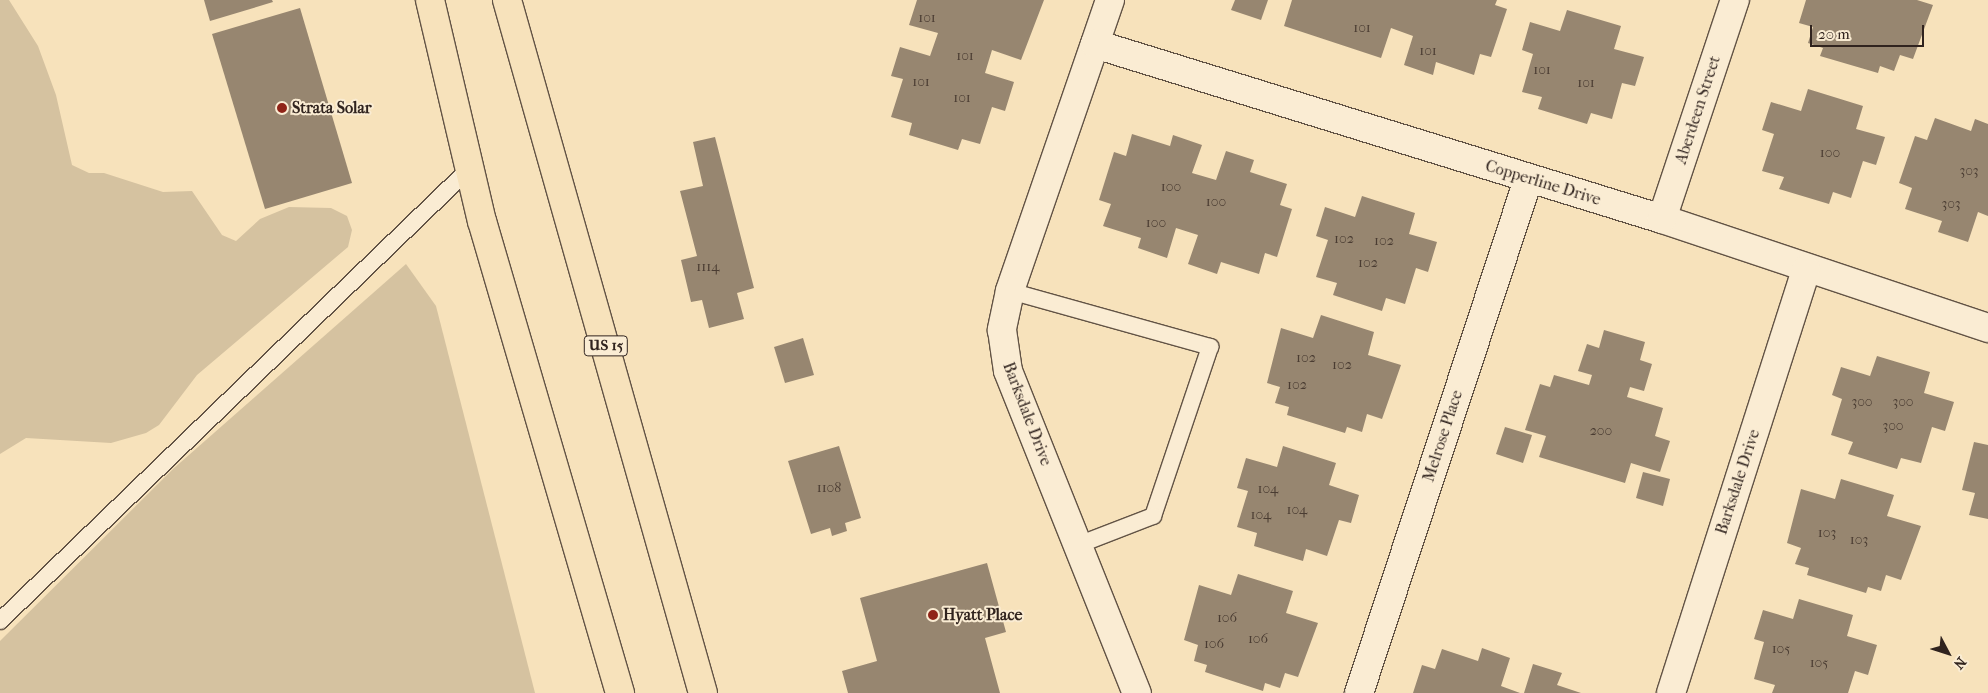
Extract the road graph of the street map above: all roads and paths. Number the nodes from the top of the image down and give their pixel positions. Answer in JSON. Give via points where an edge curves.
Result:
{"nodes":[{"id":1,"x":430,"y":0,"type":"edge"},
{"id":2,"x":507,"y":0,"type":"edge"},
{"id":3,"x":1110,"y":0,"type":"edge"},
{"id":4,"x":1735,"y":0,"type":"edge"},
{"id":5,"x":1095,"y":44,"type":"junction"},
{"id":6,"x":468,"y":170,"type":"junction"},
{"id":7,"x":1528,"y":180,"type":"junction"},
{"id":8,"x":1662,"y":219,"type":"junction"},
{"id":9,"x":1806,"y":270,"type":"junction"},
{"id":10,"x":1010,"y":291,"type":"junction"},
{"id":11,"x":1988,"y":328,"type":"edge"},
{"id":12,"x":1078,"y":545,"type":"junction"},
{"id":13,"x":0,"y":621,"type":"edge"},
{"id":14,"x":620,"y":693,"type":"edge"},
{"id":15,"x":703,"y":693,"type":"edge"},
{"id":16,"x":1137,"y":693,"type":"edge"},
{"id":17,"x":1359,"y":693,"type":"edge"},
{"id":18,"x":1670,"y":693,"type":"edge"}],
"edges":[{"from":1,"to":6,"type":"highway"},
{"from":2,"to":15,"type":"highway","number":"US 15"},
{"from":3,"to":5,"type":"street","name":"Barksdale Drive"},
{"from":4,"to":8,"type":"street","name":"Aberdeen Street"},
{"from":5,"to":7,"type":"street","name":"Copperline Drive"},
{"from":5,"to":10,"type":"street","name":"Barksdale Drive"},
{"from":6,"to":13,"type":"lane"},
{"from":6,"to":14,"type":"highway"},
{"from":7,"to":8,"type":"street","name":"Copperline Drive"},
{"from":7,"to":17,"type":"street","name":"Melrose Place"},
{"from":8,"to":9,"type":"street","name":"Copperline Drive"},
{"from":9,"to":11,"type":"street","name":"Copperline Drive"},
{"from":9,"to":18,"type":"street","name":"Barksdale Drive"},
{"from":10,"to":12,"type":"street","name":"Barksdale Drive","via":[[1002,330],[1008,371]]},
{"from":10,"to":12,"type":"lane","via":[[1210,347],[1153,516]]},
{"from":12,"to":16,"type":"street","name":"Barksdale Drive"}]}
